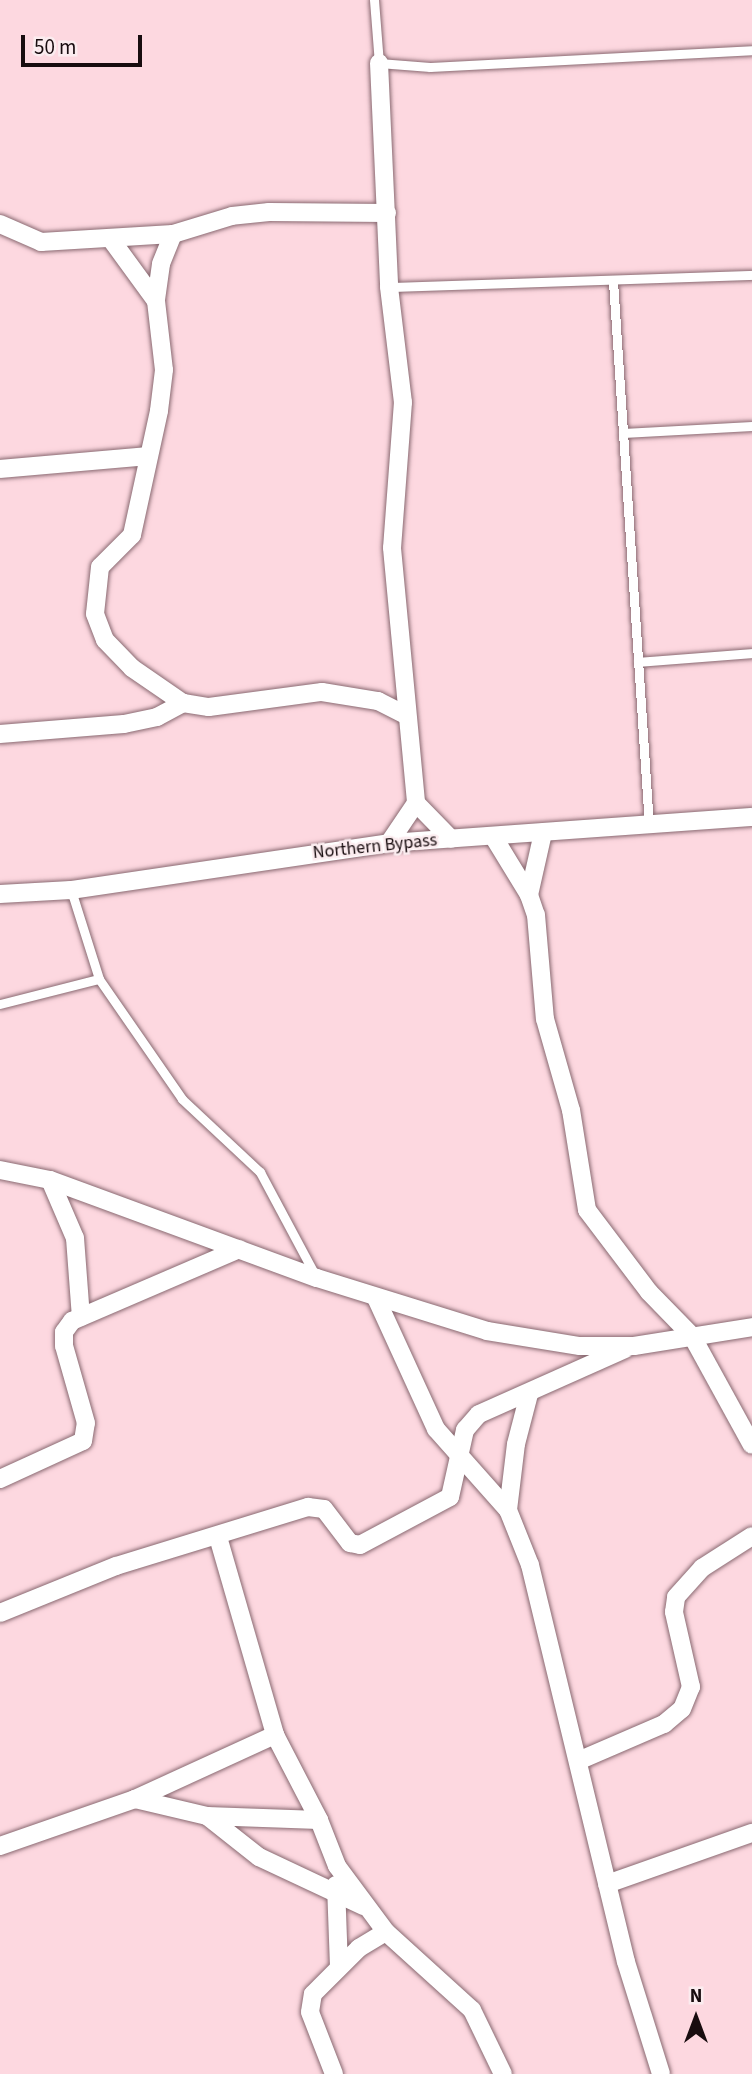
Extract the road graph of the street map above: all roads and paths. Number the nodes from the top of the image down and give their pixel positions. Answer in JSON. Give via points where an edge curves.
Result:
{"nodes":[{"id":1,"x":374,"y":0,"type":"edge"},
{"id":2,"x":752,"y":50,"type":"edge"},
{"id":3,"x":379,"y":63,"type":"junction"},
{"id":4,"x":387,"y":214,"type":"junction"},
{"id":5,"x":0,"y":224,"type":"edge"},
{"id":6,"x":173,"y":234,"type":"junction"},
{"id":7,"x":110,"y":238,"type":"junction"},
{"id":8,"x":752,"y":275,"type":"edge"},
{"id":9,"x":613,"y":281,"type":"junction"},
{"id":10,"x":389,"y":287,"type":"junction"},
{"id":11,"x":156,"y":300,"type":"junction"},
{"id":12,"x":752,"y":426,"type":"edge"},
{"id":13,"x":623,"y":433,"type":"junction"},
{"id":14,"x":148,"y":456,"type":"junction"},
{"id":15,"x":0,"y":469,"type":"edge"},
{"id":16,"x":752,"y":653,"type":"edge"},
{"id":17,"x":639,"y":662,"type":"junction"},
{"id":18,"x":183,"y":703,"type":"junction"},
{"id":19,"x":405,"y":715,"type":"junction"},
{"id":20,"x":0,"y":734,"type":"edge"},
{"id":21,"x":416,"y":803,"type":"junction"},
{"id":22,"x":752,"y":817,"type":"edge"},
{"id":23,"x":649,"y":826,"type":"junction"},
{"id":24,"x":543,"y":833,"type":"junction"},
{"id":25,"x":493,"y":836,"type":"junction"},
{"id":26,"x":451,"y":839,"type":"junction"},
{"id":27,"x":389,"y":843,"type":"junction"},
{"id":28,"x":71,"y":890,"type":"junction"},
{"id":29,"x":0,"y":894,"type":"edge"},
{"id":30,"x":529,"y":895,"type":"junction"},
{"id":31,"x":99,"y":979,"type":"junction"},
{"id":32,"x":0,"y":1004,"type":"edge"},
{"id":33,"x":0,"y":1170,"type":"edge"},
{"id":34,"x":50,"y":1180,"type":"junction"},
{"id":35,"x":239,"y":1249,"type":"junction"},
{"id":36,"x":317,"y":1278,"type":"junction"},
{"id":37,"x":376,"y":1298,"type":"junction"},
{"id":38,"x":81,"y":1317,"type":"junction"},
{"id":39,"x":752,"y":1327,"type":"edge"},
{"id":40,"x":692,"y":1336,"type":"junction"},
{"id":41,"x":634,"y":1346,"type":"junction"},
{"id":42,"x":529,"y":1394,"type":"junction"},
{"id":43,"x":752,"y":1445,"type":"edge"},
{"id":44,"x":457,"y":1451,"type":"junction"},
{"id":45,"x":0,"y":1479,"type":"edge"},
{"id":46,"x":508,"y":1510,"type":"junction"},
{"id":47,"x":752,"y":1536,"type":"edge"},
{"id":48,"x":218,"y":1537,"type":"junction"},
{"id":49,"x":0,"y":1613,"type":"edge"},
{"id":50,"x":275,"y":1735,"type":"junction"},
{"id":51,"x":578,"y":1762,"type":"junction"},
{"id":52,"x":135,"y":1799,"type":"junction"},
{"id":53,"x":208,"y":1816,"type":"junction"},
{"id":54,"x":319,"y":1820,"type":"junction"},
{"id":55,"x":752,"y":1833,"type":"edge"},
{"id":56,"x":0,"y":1846,"type":"edge"},
{"id":57,"x":338,"y":1866,"type":"junction"},
{"id":58,"x":607,"y":1884,"type":"junction"},
{"id":59,"x":335,"y":1892,"type":"junction"},
{"id":60,"x":363,"y":1906,"type":"junction"},
{"id":61,"x":386,"y":1932,"type":"junction"},
{"id":62,"x":339,"y":1965,"type":"junction"},
{"id":63,"x":334,"y":2074,"type":"edge"},
{"id":64,"x":503,"y":2074,"type":"edge"},
{"id":65,"x":661,"y":2074,"type":"edge"}],
"edges":[{"from":1,"to":3,"type":"lane"},
{"from":2,"to":3,"type":"lane","via":[[430,67]]},
{"from":3,"to":4,"type":"street"},
{"from":4,"to":6,"type":"street","via":[[269,212],[232,216]]},
{"from":4,"to":10,"type":"street"},
{"from":5,"to":7,"type":"street","via":[[41,242]]},
{"from":6,"to":7,"type":"street"},
{"from":6,"to":11,"type":"street","via":[[161,264]]},
{"from":7,"to":11,"type":"street"},
{"from":8,"to":9,"type":"lane"},
{"from":9,"to":10,"type":"lane"},
{"from":9,"to":13,"type":"lane"},
{"from":10,"to":19,"type":"street","via":[[403,402],[392,548]]},
{"from":11,"to":14,"type":"street","via":[[164,370]]},
{"from":12,"to":13,"type":"lane"},
{"from":13,"to":17,"type":"lane"},
{"from":14,"to":15,"type":"street"},
{"from":14,"to":18,"type":"street","via":[[132,535],[100,567],[94,614],[105,640],[132,668]]},
{"from":16,"to":17,"type":"lane"},
{"from":17,"to":23,"type":"lane"},
{"from":18,"to":19,"type":"street","via":[[209,707],[322,692],[379,701]]},
{"from":18,"to":20,"type":"street","via":[[158,717],[124,724]]},
{"from":19,"to":21,"type":"street"},
{"from":21,"to":26,"type":"street"},
{"from":21,"to":27,"type":"street"},
{"from":22,"to":23,"type":"street","name":"Northern Bypass"},
{"from":23,"to":24,"type":"street","name":"Northern Bypass"},
{"from":24,"to":25,"type":"street","name":"Northern Bypass"},
{"from":24,"to":30,"type":"street"},
{"from":25,"to":26,"type":"street","name":"Northern Bypass"},
{"from":25,"to":30,"type":"street"},
{"from":26,"to":27,"type":"street","name":"Northern Bypass"},
{"from":27,"to":28,"type":"street","name":"Northern Bypass"},
{"from":28,"to":29,"type":"street","name":"Northern Bypass"},
{"from":28,"to":31,"type":"lane"},
{"from":30,"to":40,"type":"street","via":[[545,1019],[571,1110],[584,1202],[649,1292]]},
{"from":31,"to":32,"type":"lane"},
{"from":31,"to":36,"type":"lane","via":[[182,1099],[260,1172]]},
{"from":33,"to":34,"type":"street"},
{"from":34,"to":35,"type":"street"},
{"from":34,"to":38,"type":"street","via":[[75,1238]]},
{"from":35,"to":36,"type":"street"},
{"from":35,"to":38,"type":"street"},
{"from":36,"to":37,"type":"street"},
{"from":37,"to":41,"type":"street","via":[[487,1331],[580,1346]]},
{"from":37,"to":44,"type":"street","via":[[436,1429]]},
{"from":38,"to":45,"type":"street","via":[[64,1332],[86,1423],[83,1441]]},
{"from":39,"to":40,"type":"street"},
{"from":40,"to":41,"type":"street"},
{"from":40,"to":43,"type":"street"},
{"from":41,"to":42,"type":"street"},
{"from":42,"to":44,"type":"street","via":[[479,1414],[465,1430]]},
{"from":42,"to":46,"type":"street","via":[[516,1444]]},
{"from":44,"to":46,"type":"street"},
{"from":44,"to":48,"type":"street","via":[[453,1487],[444,1504],[360,1545],[350,1543],[324,1508],[316,1506]]},
{"from":46,"to":51,"type":"street","via":[[530,1565]]},
{"from":47,"to":51,"type":"street","via":[[702,1567],[676,1597],[674,1612],[691,1687],[682,1709],[664,1724]]},
{"from":48,"to":49,"type":"street","via":[[116,1566]]},
{"from":48,"to":50,"type":"street"},
{"from":50,"to":52,"type":"street"},
{"from":50,"to":54,"type":"street"},
{"from":51,"to":58,"type":"street"},
{"from":52,"to":53,"type":"street"},
{"from":52,"to":56,"type":"street"},
{"from":53,"to":54,"type":"street"},
{"from":53,"to":59,"type":"street","via":[[259,1857]]},
{"from":54,"to":57,"type":"street"},
{"from":55,"to":58,"type":"street"},
{"from":57,"to":59,"type":"street"},
{"from":57,"to":60,"type":"street"},
{"from":58,"to":65,"type":"street"},
{"from":59,"to":60,"type":"street"},
{"from":59,"to":62,"type":"street"},
{"from":60,"to":61,"type":"street"},
{"from":61,"to":62,"type":"street"},
{"from":61,"to":64,"type":"street","via":[[472,2010]]},
{"from":62,"to":63,"type":"street","via":[[309,2004]]}]}
